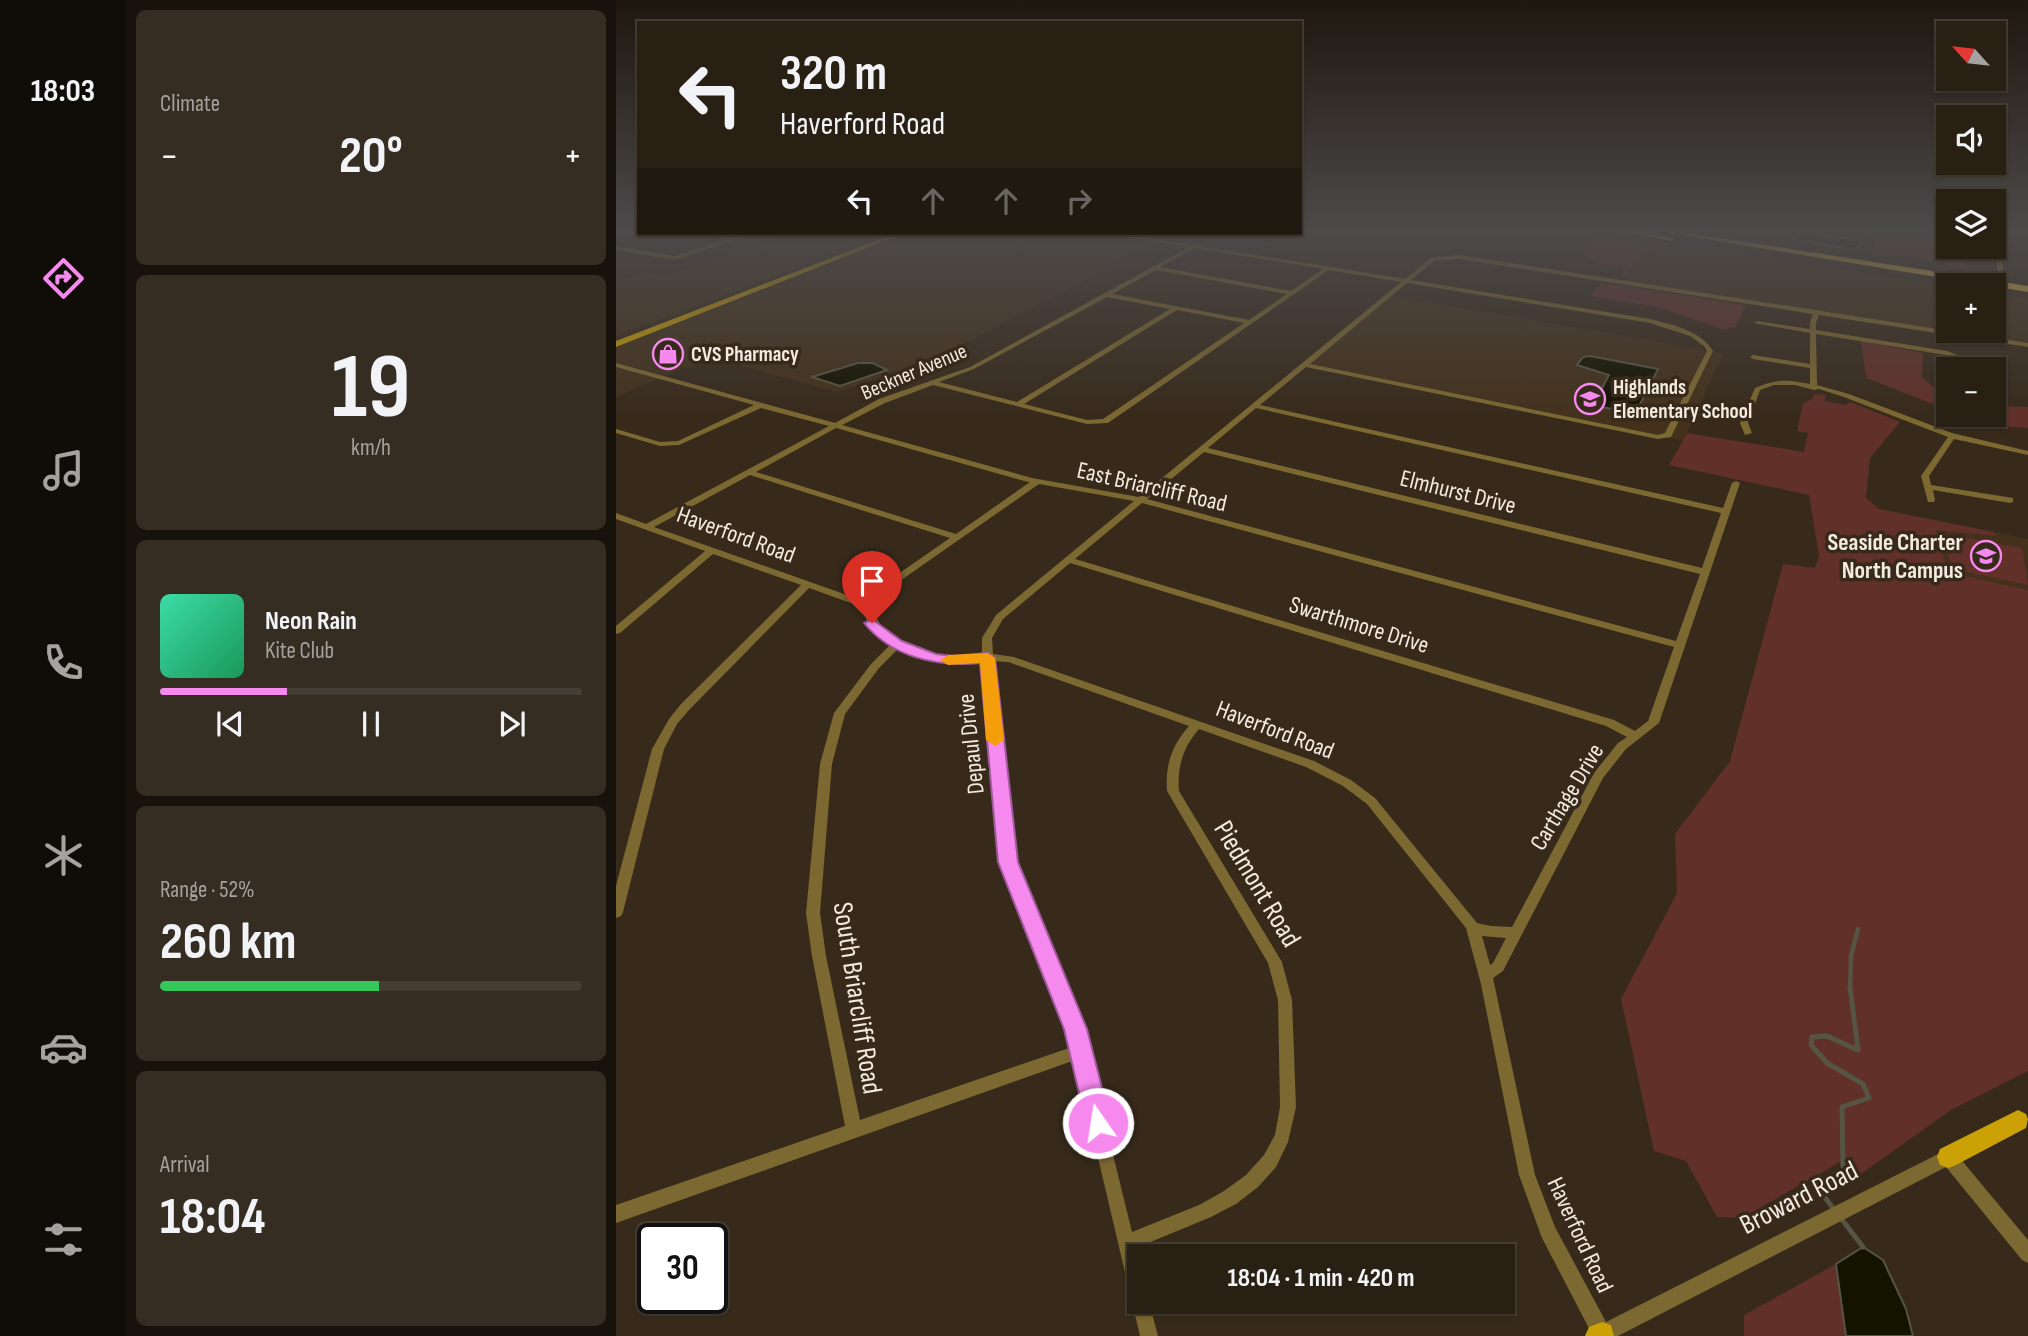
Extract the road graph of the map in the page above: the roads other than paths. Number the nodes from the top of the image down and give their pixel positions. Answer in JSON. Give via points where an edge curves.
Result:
{"nodes":[{"id":1,"x":738,"y":293,"type":"edge"},
{"id":2,"x":742,"y":293,"type":"edge"},
{"id":3,"x":1109,"y":293,"type":"edge"},
{"id":4,"x":1293,"y":293,"type":"edge"},
{"id":5,"x":1392,"y":293,"type":"edge"},
{"id":6,"x":1482,"y":293,"type":"edge"},
{"id":7,"x":1693,"y":293,"type":"edge"},
{"id":8,"x":1106,"y":295,"type":"junction"},
{"id":9,"x":1176,"y":308,"type":"junction"},
{"id":10,"x":1817,"y":312,"type":"junction"},
{"id":11,"x":1250,"y":322,"type":"junction"},
{"id":12,"x":1758,"y":323,"type":"dead end"},
{"id":13,"x":1813,"y":331,"type":"junction"},
{"id":14,"x":616,"y":341,"type":"edge"},
{"id":15,"x":2028,"y":345,"type":"edge"},
{"id":16,"x":1753,"y":357,"type":"dead end"},
{"id":17,"x":1960,"y":357,"type":"edge"},
{"id":18,"x":616,"y":365,"type":"edge"},
{"id":19,"x":1305,"y":365,"type":"junction"},
{"id":20,"x":1814,"y":367,"type":"junction"},
{"id":21,"x":933,"y":383,"type":"junction"},
{"id":22,"x":1814,"y":388,"type":"junction"},
{"id":23,"x":761,"y":405,"type":"junction"},
{"id":24,"x":1017,"y":405,"type":"junction"},
{"id":25,"x":1255,"y":406,"type":"junction"},
{"id":26,"x":837,"y":426,"type":"junction"},
{"id":27,"x":616,"y":431,"type":"edge"},
{"id":28,"x":1748,"y":433,"type":"dead end"},
{"id":29,"x":1953,"y":435,"type":"junction"},
{"id":30,"x":1202,"y":449,"type":"junction"},
{"id":31,"x":2028,"y":453,"type":"edge"},
{"id":32,"x":749,"y":472,"type":"junction"},
{"id":33,"x":1036,"y":482,"type":"junction"},
{"id":34,"x":1736,"y":483,"type":"dead end"},
{"id":35,"x":1927,"y":487,"type":"junction"},
{"id":36,"x":1141,"y":500,"type":"junction"},
{"id":37,"x":1931,"y":500,"type":"dead end"},
{"id":38,"x":2010,"y":500,"type":"dead end"},
{"id":39,"x":1726,"y":511,"type":"junction"},
{"id":40,"x":616,"y":516,"type":"edge"},
{"id":41,"x":647,"y":527,"type":"junction"},
{"id":42,"x":956,"y":537,"type":"junction"},
{"id":43,"x":712,"y":550,"type":"junction"},
{"id":44,"x":1069,"y":559,"type":"junction"},
{"id":45,"x":1705,"y":572,"type":"junction"},
{"id":46,"x":808,"y":584,"type":"junction"},
{"id":47,"x":866,"y":606,"type":"junction"},
{"id":48,"x":616,"y":631,"type":"edge"},
{"id":49,"x":897,"y":644,"type":"junction"},
{"id":50,"x":1680,"y":646,"type":"junction"},
{"id":51,"x":988,"y":658,"type":"junction"},
{"id":52,"x":1196,"y":725,"type":"junction"},
{"id":53,"x":1635,"y":736,"type":"junction"},
{"id":54,"x":616,"y":912,"type":"edge"},
{"id":55,"x":1473,"y":928,"type":"junction"},
{"id":56,"x":1516,"y":933,"type":"junction"},
{"id":57,"x":1486,"y":975,"type":"junction"},
{"id":58,"x":1082,"y":1051,"type":"junction"},
{"id":59,"x":2023,"y":1119,"type":"edge"},
{"id":60,"x":854,"y":1130,"type":"junction"},
{"id":61,"x":1948,"y":1157,"type":"junction"},
{"id":62,"x":616,"y":1214,"type":"edge"},
{"id":63,"x":1126,"y":1243,"type":"junction"},
{"id":64,"x":1127,"y":1247,"type":"edge"},
{"id":65,"x":2028,"y":1254,"type":"edge"},
{"id":66,"x":1144,"y":1314,"type":"edge"},
{"id":67,"x":1600,"y":1335,"type":"edge"},
{"id":68,"x":1149,"y":1336,"type":"edge"}],
"edges":[{"from":1,"to":14,"type":"main road"},
{"from":2,"to":14,"type":"main road"},
{"from":3,"to":8,"type":"street","name":"Beckner Avenue"},
{"from":4,"to":11,"type":"street"},
{"from":5,"to":19,"type":"street","name":"Depaul Drive"},
{"from":6,"to":19,"type":"street","via":[[1650,321],[1702,341],[1710,351],[1668,435],[1662,437]]},
{"from":7,"to":10,"type":"street","name":"Depaul Drive"},
{"from":8,"to":9,"type":"street"},
{"from":8,"to":21,"type":"street","name":"Beckner Avenue","via":[[972,368]]},
{"from":9,"to":11,"type":"street"},
{"from":9,"to":24,"type":"street"},
{"from":10,"to":13,"type":"street"},
{"from":10,"to":15,"type":"street"},
{"from":11,"to":24,"type":"street","via":[[1110,419],[1087,422]]},
{"from":12,"to":13,"type":"street"},
{"from":13,"to":17,"type":"street"},
{"from":13,"to":20,"type":"street"},
{"from":16,"to":20,"type":"street"},
{"from":18,"to":23,"type":"street","name":"East Briarcliff Road"},
{"from":19,"to":25,"type":"street","name":"Depaul Drive"},
{"from":20,"to":22,"type":"street"},
{"from":21,"to":24,"type":"street"},
{"from":21,"to":26,"type":"street","name":"Beckner Avenue","via":[[882,401]]},
{"from":22,"to":28,"type":"street","via":[[1776,383],[1759,387],[1744,423]]},
{"from":22,"to":29,"type":"street","via":[[1854,396]]},
{"from":23,"to":26,"type":"street","name":"East Briarcliff Road"},
{"from":23,"to":27,"type":"street","via":[[671,445]]},
{"from":25,"to":30,"type":"street","name":"Depaul Drive"},
{"from":25,"to":39,"type":"street"},
{"from":26,"to":32,"type":"street","name":"Beckner Avenue"},
{"from":26,"to":33,"type":"street","name":"East Briarcliff Road"},
{"from":29,"to":31,"type":"street"},
{"from":29,"to":35,"type":"street","via":[[1927,472]]},
{"from":30,"to":36,"type":"street","name":"Depaul Drive"},
{"from":30,"to":45,"type":"street","name":"Elmhurst Drive"},
{"from":32,"to":41,"type":"street","name":"Beckner Avenue"},
{"from":32,"to":42,"type":"street"},
{"from":33,"to":36,"type":"street","name":"East Briarcliff Road"},
{"from":33,"to":42,"type":"street"},
{"from":34,"to":39,"type":"street","name":"Carthage Drive"},
{"from":35,"to":37,"type":"street"},
{"from":35,"to":38,"type":"street"},
{"from":36,"to":44,"type":"street","name":"Depaul Drive"},
{"from":36,"to":50,"type":"street","name":"East Briarcliff Road"},
{"from":39,"to":45,"type":"street","name":"Carthage Drive"},
{"from":40,"to":41,"type":"street","name":"Haverford Road"},
{"from":41,"to":43,"type":"street","name":"Haverford Road"},
{"from":42,"to":47,"type":"street","via":[[881,590]]},
{"from":43,"to":46,"type":"street","name":"Haverford Road"},
{"from":43,"to":48,"type":"street"},
{"from":44,"to":51,"type":"street","name":"Depaul Drive","via":[[999,617],[987,638]]},
{"from":44,"to":53,"type":"street","name":"Swarthmore Drive","via":[[1610,723]]},
{"from":45,"to":50,"type":"street","name":"Carthage Drive"},
{"from":46,"to":47,"type":"street","name":"Haverford Road"},
{"from":46,"to":54,"type":"street","via":[[685,706],[665,736]]},
{"from":47,"to":49,"type":"street","name":"Haverford Road","via":[[876,629]]},
{"from":49,"to":51,"type":"street","name":"Haverford Road","via":[[943,660]]},
{"from":49,"to":60,"type":"street","name":"South Briarcliff Road","via":[[840,713],[826,764],[813,913]]},
{"from":50,"to":53,"type":"street","name":"Carthage Drive","via":[[1653,723]]},
{"from":51,"to":52,"type":"street","name":"Haverford Road","via":[[1010,659]]},
{"from":51,"to":58,"type":"street","name":"Depaul Drive","via":[[1008,862]]},
{"from":52,"to":55,"type":"street","name":"Haverford Road","via":[[1310,764],[1361,793],[1393,825]]},
{"from":52,"to":63,"type":"street","name":"Piedmont Road","via":[[1174,756],[1173,791],[1282,980],[1286,1120],[1278,1150],[1241,1192]]},
{"from":53,"to":56,"type":"street","name":"Carthage Drive","via":[[1598,776]]},
{"from":55,"to":56,"type":"street"},
{"from":55,"to":57,"type":"street","name":"Haverford Road"},
{"from":56,"to":57,"type":"street","name":"Carthage Drive","via":[[1497,967]]},
{"from":57,"to":67,"type":"street","name":"Haverford Road","via":[[1527,1175],[1548,1232]]},
{"from":58,"to":60,"type":"street"},
{"from":58,"to":63,"type":"street","name":"Depaul Drive"},
{"from":59,"to":61,"type":"main road","name":"Broward Road"},
{"from":60,"to":62,"type":"street"},
{"from":61,"to":65,"type":"street"},
{"from":61,"to":67,"type":"street","name":"Broward Road"},
{"from":63,"to":64,"type":"street","name":"Depaul Drive"},
{"from":66,"to":68,"type":"street","name":"Depaul Drive"}]}
